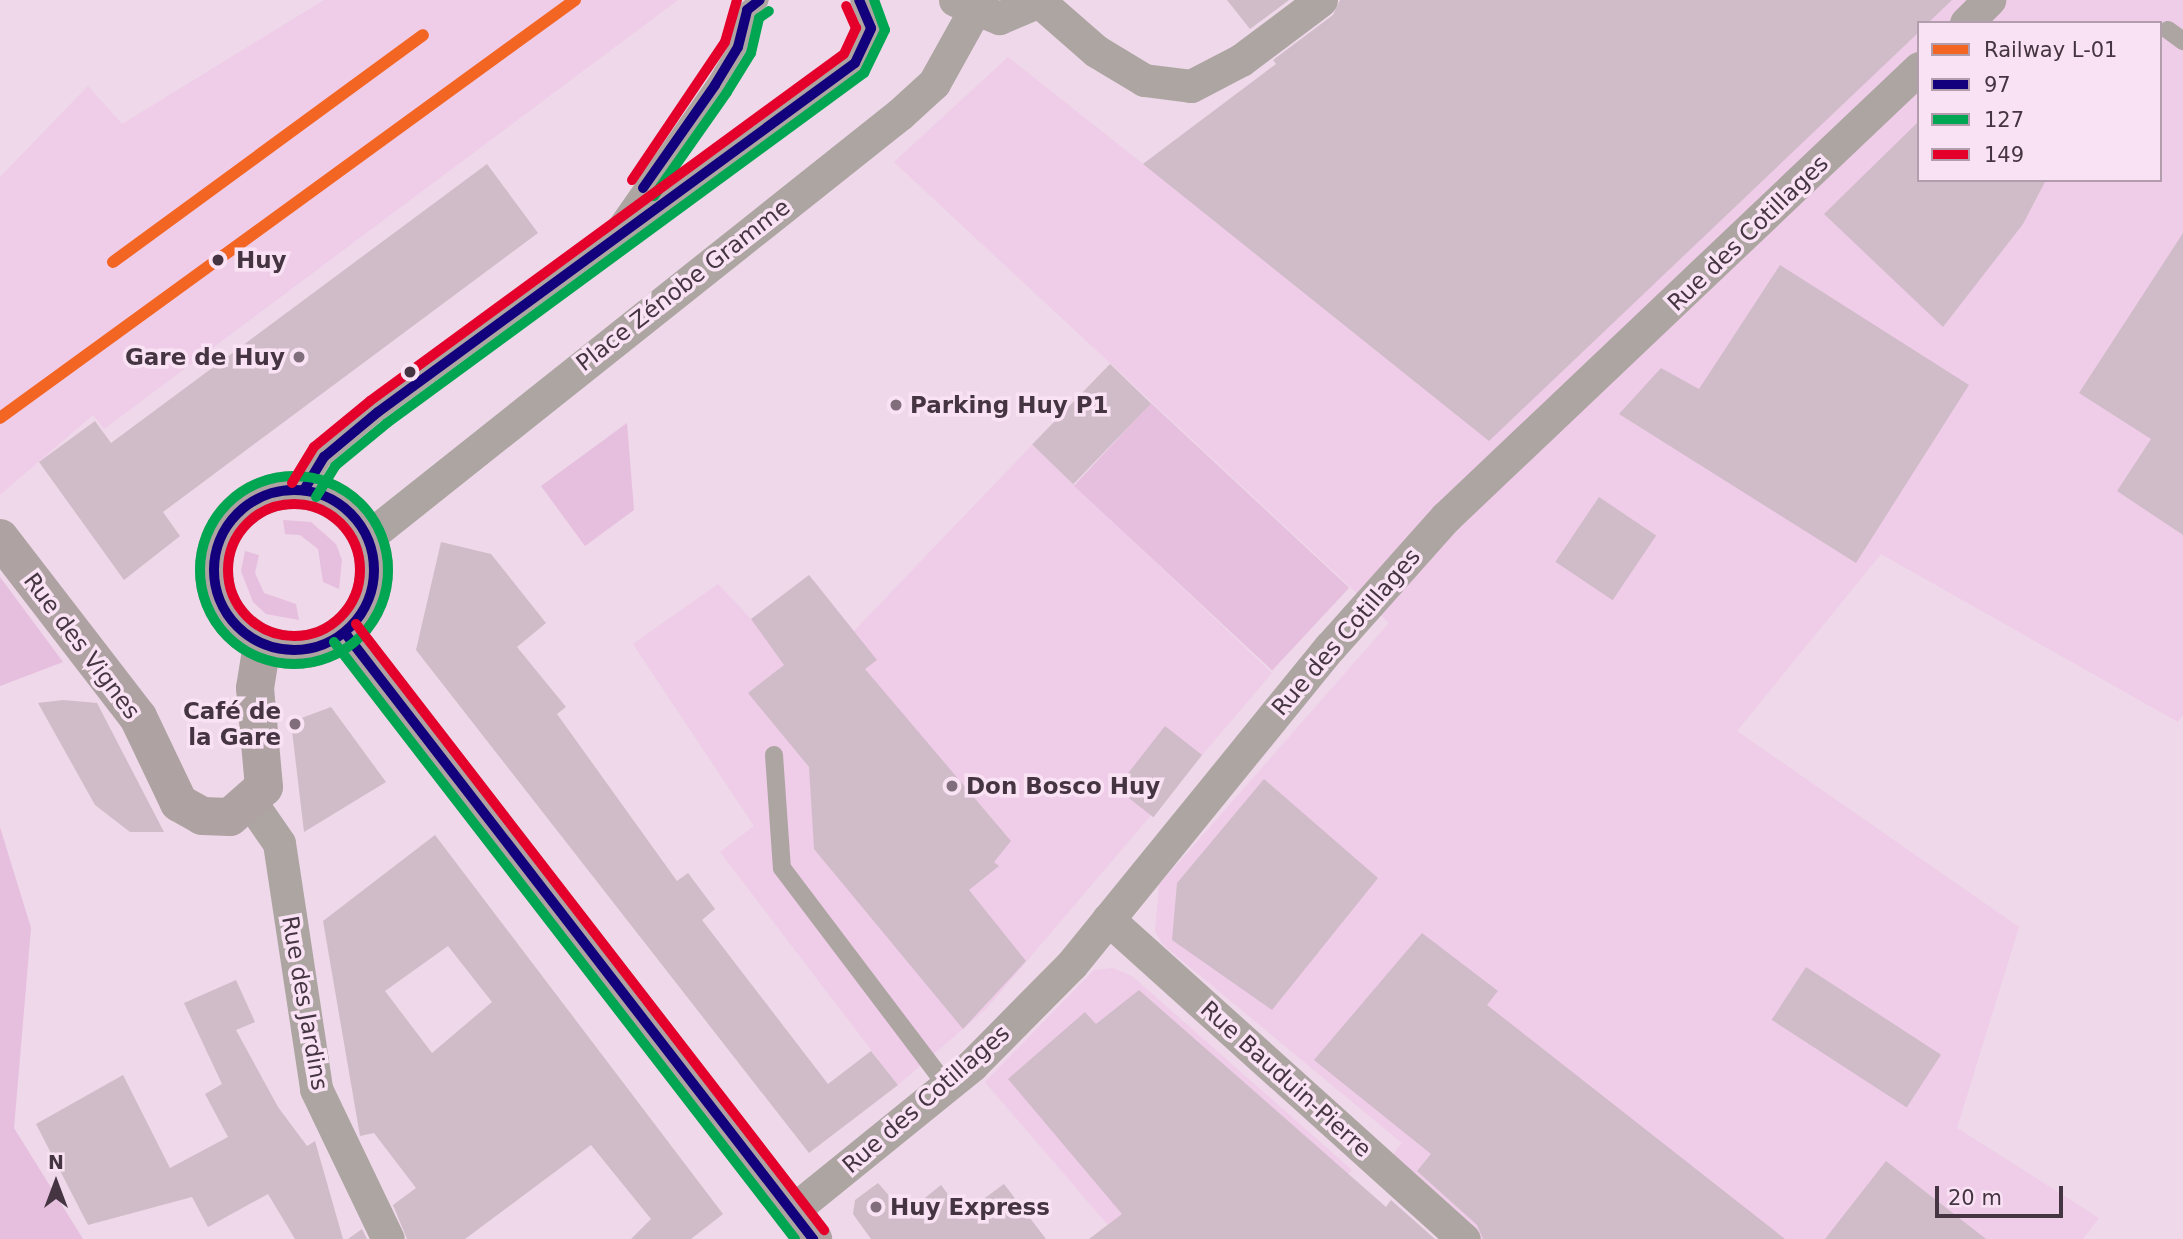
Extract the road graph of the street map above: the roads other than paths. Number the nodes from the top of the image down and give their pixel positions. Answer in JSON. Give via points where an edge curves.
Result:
{"nodes":[{"id":1,"x":760,"y":0,"type":"edge"},
{"id":2,"x":859,"y":0,"type":"edge"},
{"id":3,"x":1321,"y":0,"type":"edge"},
{"id":4,"x":1989,"y":0,"type":"edge"},
{"id":5,"x":1041,"y":1,"type":"edge"},
{"id":6,"x":964,"y":6,"type":"edge"},
{"id":7,"x":1967,"y":21,"type":"edge"},
{"id":8,"x":2168,"y":30,"type":"dead end"},
{"id":9,"x":2183,"y":41,"type":"edge"},
{"id":10,"x":1917,"y":70,"type":"edge"},
{"id":11,"x":606,"y":241,"type":"junction"},
{"id":12,"x":304,"y":490,"type":"junction"},
{"id":13,"x":368,"y":537,"type":"junction"},
{"id":14,"x":6,"y":545,"type":"edge"},
{"id":15,"x":345,"y":633,"type":"junction"},
{"id":16,"x":262,"y":645,"type":"junction"},
{"id":17,"x":774,"y":755,"type":"dead end"},
{"id":18,"x":252,"y":804,"type":"junction"},
{"id":19,"x":1108,"y":919,"type":"junction"},
{"id":20,"x":947,"y":1086,"type":"junction"},
{"id":21,"x":803,"y":1225,"type":"edge"},
{"id":22,"x":388,"y":1239,"type":"edge"},
{"id":23,"x":1464,"y":1239,"type":"edge"}],
"edges":[{"from":1,"to":11,"type":"lane","via":[[747,10],[738,47],[715,85]]},
{"from":2,"to":11,"type":"lane","via":[[871,28],[855,64]]},
{"from":3,"to":5,"type":"street","via":[[1241,60],[1191,86],[1144,80],[1096,51]]},
{"from":4,"to":7,"type":"street"},
{"from":5,"to":6,"type":"street","via":[[999,18]]},
{"from":6,"to":13,"type":"street","name":"Place Zénobe Gramme","via":[[934,83],[900,114]]},
{"from":8,"to":9,"type":"lane"},
{"from":10,"to":19,"type":"street","name":"Rue des Cotillages","via":[[1455,508],[1330,647]]},
{"from":11,"to":12,"type":"lane","via":[[378,412],[324,457]]},
{"from":12,"to":13,"type":"street","via":[[342,505]]},
{"from":12,"to":16,"type":"street","via":[[254,500],[220,537],[215,588],[241,631]]},
{"from":13,"to":15,"type":"street","via":[[373,589]]},
{"from":14,"to":18,"type":"street","name":"Rue des Vignes","via":[[138,717],[179,803],[202,816],[230,817]]},
{"from":15,"to":16,"type":"street","via":[[319,648],[290,651]]},
{"from":15,"to":21,"type":"street"},
{"from":16,"to":18,"type":"street","via":[[256,688],[264,787]]},
{"from":17,"to":20,"type":"lane","via":[[782,868]]},
{"from":18,"to":22,"type":"street","name":"Rue des Jardins","via":[[279,843],[316,1089]]},
{"from":19,"to":20,"type":"street","name":"Rue des Cotillages","via":[[1072,964]]},
{"from":19,"to":23,"type":"street","name":"Rue Bauduin-Pierre"},
{"from":20,"to":21,"type":"street","name":"Rue des Cotillages"}]}
